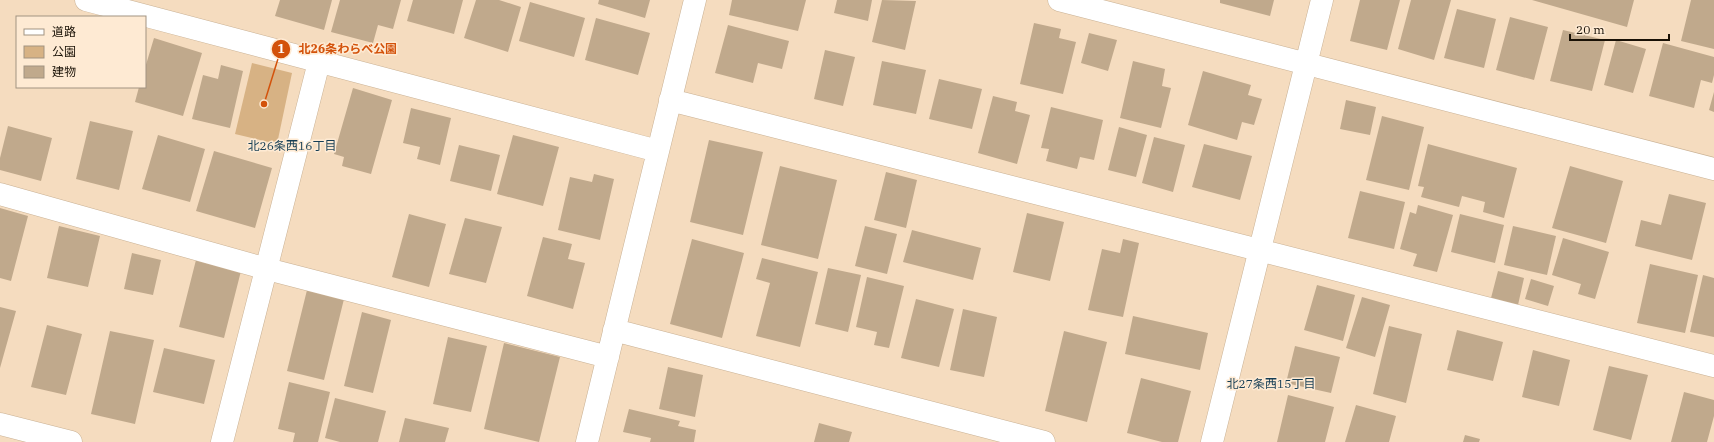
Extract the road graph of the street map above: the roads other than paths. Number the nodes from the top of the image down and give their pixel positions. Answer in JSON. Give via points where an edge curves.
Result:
{"nodes":[{"id":1,"x":86,"y":0,"type":"edge"},
{"id":2,"x":695,"y":0,"type":"edge"},
{"id":3,"x":1060,"y":0,"type":"edge"},
{"id":4,"x":1322,"y":0,"type":"edge"},
{"id":5,"x":319,"y":62,"type":"junction"},
{"id":6,"x":1307,"y":64,"type":"junction"},
{"id":7,"x":670,"y":100,"type":"junction"},
{"id":8,"x":658,"y":151,"type":"junction"},
{"id":9,"x":1714,"y":169,"type":"edge"},
{"id":10,"x":0,"y":194,"type":"edge"},
{"id":11,"x":1260,"y":251,"type":"junction"},
{"id":12,"x":267,"y":268,"type":"junction"},
{"id":13,"x":614,"y":330,"type":"junction"},
{"id":14,"x":608,"y":357,"type":"junction"},
{"id":15,"x":1714,"y":366,"type":"edge"},
{"id":16,"x":0,"y":424,"type":"edge"},
{"id":17,"x":71,"y":442,"type":"edge"},
{"id":18,"x":222,"y":442,"type":"edge"},
{"id":19,"x":587,"y":442,"type":"edge"},
{"id":20,"x":1044,"y":442,"type":"edge"},
{"id":21,"x":1212,"y":442,"type":"edge"}],
"edges":[{"from":1,"to":5,"type":"street"},
{"from":2,"to":7,"type":"street"},
{"from":3,"to":6,"type":"street"},
{"from":4,"to":6,"type":"street"},
{"from":5,"to":8,"type":"street"},
{"from":5,"to":12,"type":"street"},
{"from":6,"to":9,"type":"street"},
{"from":6,"to":11,"type":"street"},
{"from":7,"to":8,"type":"street"},
{"from":7,"to":11,"type":"street"},
{"from":8,"to":13,"type":"street"},
{"from":10,"to":12,"type":"street"},
{"from":11,"to":15,"type":"street"},
{"from":11,"to":21,"type":"street"},
{"from":12,"to":14,"type":"street"},
{"from":12,"to":18,"type":"street"},
{"from":13,"to":14,"type":"street"},
{"from":13,"to":20,"type":"street"},
{"from":14,"to":19,"type":"street"},
{"from":16,"to":17,"type":"street"}]}
